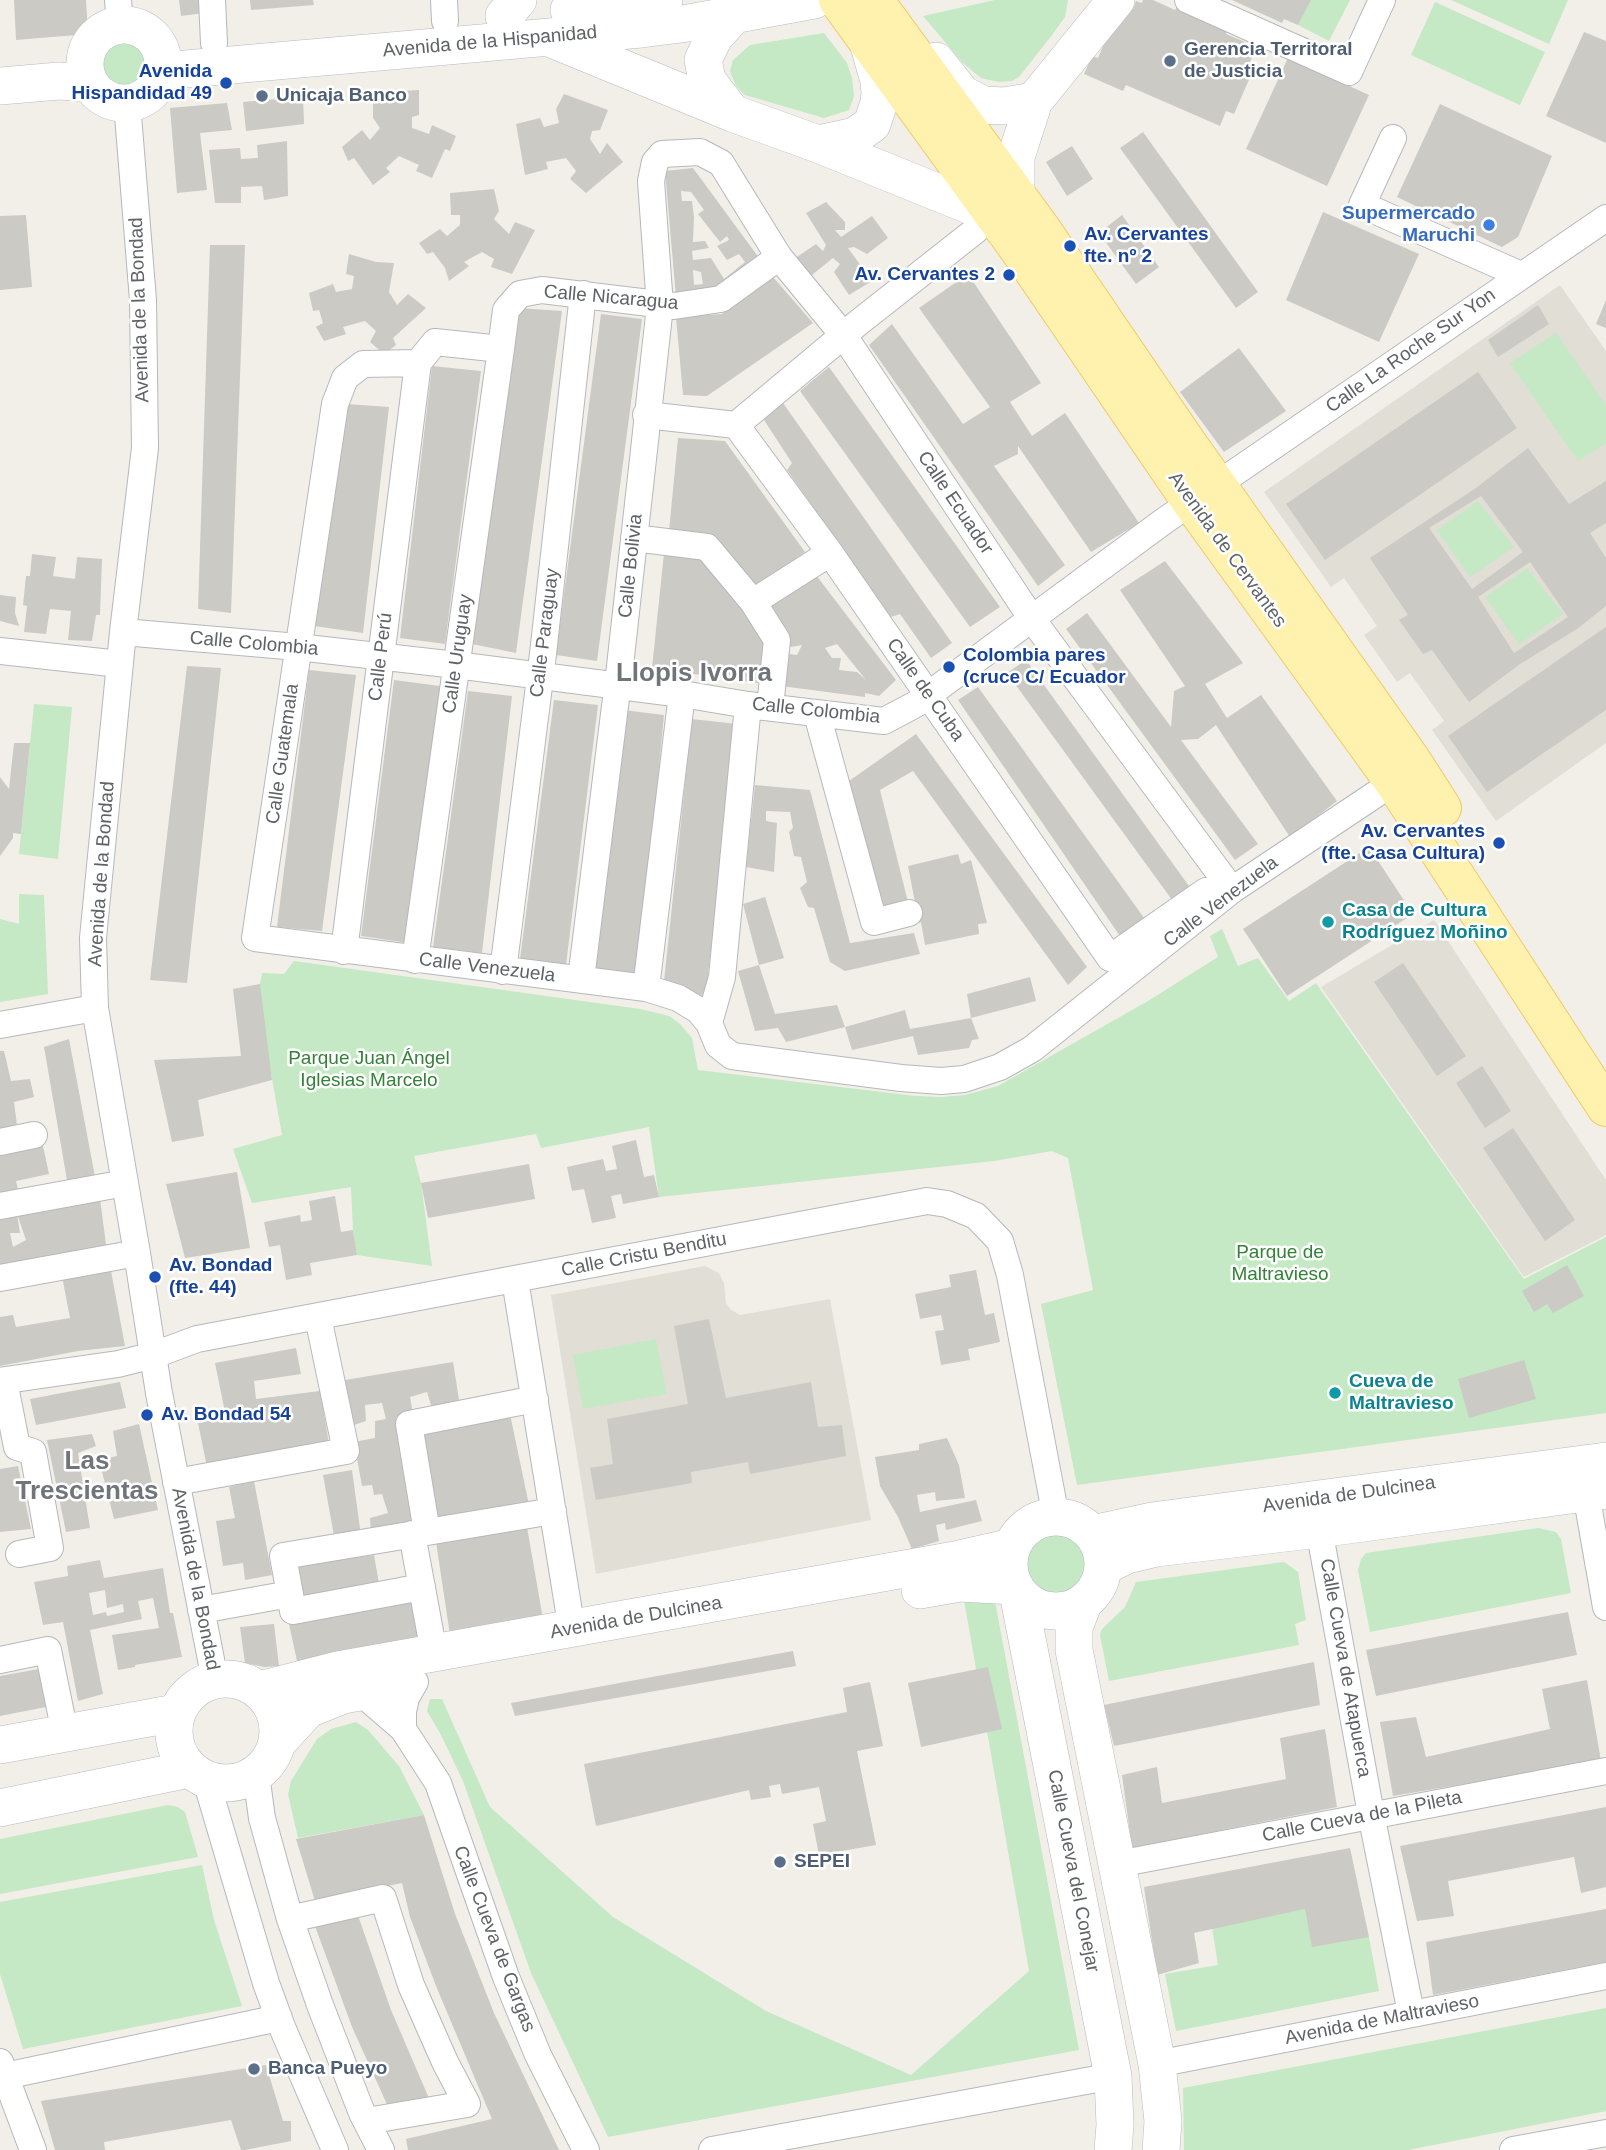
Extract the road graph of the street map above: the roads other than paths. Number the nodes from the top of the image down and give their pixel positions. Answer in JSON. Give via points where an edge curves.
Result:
{"nodes":[{"id":1,"x":212,"y":0,"type":"edge"},
{"id":2,"x":664,"y":0,"type":"edge"},
{"id":3,"x":814,"y":0,"type":"edge"},
{"id":4,"x":838,"y":0,"type":"edge"},
{"id":5,"x":874,"y":0,"type":"edge"},
{"id":6,"x":1116,"y":0,"type":"edge"},
{"id":7,"x":1188,"y":0,"type":"edge"},
{"id":8,"x":1382,"y":0,"type":"edge"},
{"id":9,"x":618,"y":2,"type":"edge"},
{"id":10,"x":511,"y":8,"type":"edge"},
{"id":11,"x":444,"y":11,"type":"edge"},
{"id":12,"x":119,"y":12,"type":"edge"},
{"id":13,"x":735,"y":14,"type":"junction"},
{"id":14,"x":1089,"y":17,"type":"edge"},
{"id":15,"x":547,"y":37,"type":"junction"},
{"id":16,"x":892,"y":41,"type":"junction"},
{"id":17,"x":214,"y":43,"type":"junction"},
{"id":18,"x":162,"y":59,"type":"junction"},
{"id":19,"x":0,"y":66,"type":"edge"},
{"id":20,"x":87,"y":71,"type":"junction"},
{"id":21,"x":0,"y":86,"type":"edge"},
{"id":22,"x":1034,"y":101,"type":"junction"},
{"id":23,"x":127,"y":103,"type":"junction"},
{"id":24,"x":732,"y":113,"type":"junction"},
{"id":25,"x":1393,"y":138,"type":"dead end"},
{"id":26,"x":818,"y":145,"type":"junction"},
{"id":27,"x":662,"y":154,"type":"joint"},
{"id":28,"x":994,"y":213,"type":"junction"},
{"id":29,"x":1606,"y":218,"type":"edge"},
{"id":30,"x":779,"y":257,"type":"junction"},
{"id":31,"x":1521,"y":275,"type":"junction"},
{"id":32,"x":583,"y":294,"type":"junction"},
{"id":33,"x":660,"y":306,"type":"junction"},
{"id":34,"x":844,"y":336,"type":"junction"},
{"id":35,"x":501,"y":349,"type":"junction"},
{"id":36,"x":418,"y":363,"type":"junction"},
{"id":37,"x":646,"y":415,"type":"junction"},
{"id":38,"x":736,"y":425,"type":"junction"},
{"id":39,"x":1204,"y":494,"type":"junction"},
{"id":40,"x":634,"y":538,"type":"junction"},
{"id":41,"x":830,"y":553,"type":"junction"},
{"id":42,"x":753,"y":602,"type":"junction"},
{"id":43,"x":1032,"y":619,"type":"junction"},
{"id":44,"x":123,"y":632,"type":"junction"},
{"id":45,"x":298,"y":647,"type":"junction"},
{"id":46,"x":0,"y":651,"type":"edge"},
{"id":47,"x":381,"y":657,"type":"junction"},
{"id":48,"x":120,"y":664,"type":"junction"},
{"id":49,"x":456,"y":665,"type":"junction"},
{"id":50,"x":540,"y":676,"type":"junction"},
{"id":51,"x":618,"y":686,"type":"junction"},
{"id":52,"x":682,"y":694,"type":"junction"},
{"id":53,"x":929,"y":695,"type":"junction"},
{"id":54,"x":759,"y":706,"type":"junction"},
{"id":55,"x":817,"y":714,"type":"junction"},
{"id":56,"x":1394,"y":782,"type":"junction"},
{"id":57,"x":1228,"y":884,"type":"junction"},
{"id":58,"x":909,"y":913,"type":"dead end"},
{"id":59,"x":255,"y":938,"type":"joint"},
{"id":60,"x":344,"y":951,"type":"junction"},
{"id":61,"x":415,"y":960,"type":"junction"},
{"id":62,"x":503,"y":971,"type":"junction"},
{"id":63,"x":581,"y":979,"type":"junction"},
{"id":64,"x":646,"y":988,"type":"junction"},
{"id":65,"x":95,"y":1008,"type":"junction"},
{"id":66,"x":709,"y":1023,"type":"junction"},
{"id":67,"x":0,"y":1025,"type":"edge"},
{"id":68,"x":1606,"y":1061,"type":"edge"},
{"id":69,"x":1606,"y":1107,"type":"edge"},
{"id":70,"x":34,"y":1135,"type":"dead end"},
{"id":71,"x":0,"y":1142,"type":"edge"},
{"id":72,"x":125,"y":1183,"type":"junction"},
{"id":73,"x":0,"y":1206,"type":"edge"},
{"id":74,"x":138,"y":1253,"type":"junction"},
{"id":75,"x":0,"y":1278,"type":"edge"},
{"id":76,"x":515,"y":1280,"type":"junction"},
{"id":77,"x":318,"y":1317,"type":"junction"},
{"id":78,"x":154,"y":1355,"type":"junction"},
{"id":79,"x":2,"y":1381,"type":"edge"},
{"id":80,"x":535,"y":1399,"type":"junction"},
{"id":81,"x":1606,"y":1461,"type":"edge"},
{"id":82,"x":176,"y":1482,"type":"junction"},
{"id":83,"x":1596,"y":1492,"type":"edge"},
{"id":84,"x":552,"y":1511,"type":"junction"},
{"id":85,"x":1056,"y":1517,"type":"junction"},
{"id":86,"x":1320,"y":1529,"type":"junction"},
{"id":87,"x":419,"y":1533,"type":"junction"},
{"id":88,"x":1012,"y":1547,"type":"junction"},
{"id":89,"x":1098,"y":1550,"type":"junction"},
{"id":90,"x":19,"y":1554,"type":"dead end"},
{"id":91,"x":422,"y":1587,"type":"junction"},
{"id":92,"x":1016,"y":1589,"type":"junction"},
{"id":93,"x":290,"y":1594,"type":"junction"},
{"id":94,"x":1083,"y":1604,"type":"junction"},
{"id":95,"x":1606,"y":1607,"type":"edge"},
{"id":96,"x":201,"y":1610,"type":"junction"},
{"id":97,"x":572,"y":1630,"type":"junction"},
{"id":98,"x":0,"y":1660,"type":"edge"},
{"id":99,"x":425,"y":1668,"type":"junction"},
{"id":100,"x":215,"y":1679,"type":"junction"},
{"id":101,"x":260,"y":1690,"type":"junction"},
{"id":102,"x":360,"y":1692,"type":"junction"},
{"id":103,"x":176,"y":1713,"type":"junction"},
{"id":104,"x":403,"y":1729,"type":"junction"},
{"id":105,"x":65,"y":1733,"type":"junction"},
{"id":106,"x":0,"y":1745,"type":"edge"},
{"id":107,"x":268,"y":1757,"type":"junction"},
{"id":108,"x":1606,"y":1771,"type":"edge"},
{"id":109,"x":198,"y":1774,"type":"junction"},
{"id":110,"x":0,"y":1808,"type":"edge"},
{"id":111,"x":1371,"y":1814,"type":"junction"},
{"id":112,"x":1118,"y":1864,"type":"junction"},
{"id":113,"x":290,"y":1919,"type":"junction"},
{"id":114,"x":1606,"y":1976,"type":"edge"},
{"id":115,"x":1411,"y":2013,"type":"junction"},
{"id":116,"x":279,"y":2018,"type":"junction"},
{"id":117,"x":1157,"y":2064,"type":"junction"},
{"id":118,"x":2,"y":2072,"type":"edge"},
{"id":119,"x":1113,"y":2076,"type":"junction"},
{"id":120,"x":367,"y":2121,"type":"junction"},
{"id":121,"x":1606,"y":2133,"type":"edge"},
{"id":122,"x":33,"y":2150,"type":"edge"},
{"id":123,"x":335,"y":2150,"type":"edge"},
{"id":124,"x":381,"y":2150,"type":"edge"},
{"id":125,"x":586,"y":2150,"type":"edge"},
{"id":126,"x":712,"y":2150,"type":"edge"},
{"id":127,"x":1113,"y":2150,"type":"edge"},
{"id":128,"x":1161,"y":2150,"type":"edge"},
{"id":129,"x":1513,"y":2150,"type":"edge"}],
"edges":[{"from":1,"to":17,"type":"street"},
{"from":2,"to":9,"type":"main road","name":"Avenida de la Hispanidad"},
{"from":3,"to":13,"type":"main road","name":"Avenida de la Hispanidad"},
{"from":4,"to":16,"type":"main road","name":"Avenida de Cervantes"},
{"from":5,"to":16,"type":"main road","name":"Avenida de Cervantes"},
{"from":6,"to":14,"type":"main road"},
{"from":7,"to":8,"type":"street","via":[[1349,72]]},
{"from":9,"to":10,"type":"main road","name":"Avenida de la Hispanidad"},
{"from":10,"to":11,"type":"main road","name":"Avenida de la Hispanidad"},
{"from":11,"to":17,"type":"main road","name":"Avenida de la Hispanidad"},
{"from":12,"to":18,"type":"main road","via":[[147,31]]},
{"from":12,"to":20,"type":"main road","via":[[93,38]]},
{"from":13,"to":15,"type":"main road","name":"Avenida de la Hispanidad"},
{"from":13,"to":24,"type":"main road","via":[[714,37],[703,60],[706,80]]},
{"from":14,"to":22,"type":"main road"},
{"from":15,"to":18,"type":"main road","name":"Avenida de la Hispanidad"},
{"from":15,"to":24,"type":"main road"},
{"from":16,"to":22,"type":"main road","via":[[936,60],[962,94],[983,105]]},
{"from":16,"to":26,"type":"main road","via":[[872,124],[855,136]]},
{"from":16,"to":28,"type":"main road","name":"Avenida de Cervantes"},
{"from":17,"to":18,"type":"main road","name":"Avenida de la Hispanidad"},
{"from":18,"to":23,"type":"main road","via":[[159,83],[141,100]]},
{"from":19,"to":20,"type":"main road"},
{"from":20,"to":21,"type":"main road","via":[[60,81]]},
{"from":20,"to":23,"type":"main road","via":[[103,97]]},
{"from":22,"to":28,"type":"main road"},
{"from":23,"to":44,"type":"street","name":"Avenida de la Bondad","via":[[143,300],[145,448]]},
{"from":24,"to":26,"type":"main road"},
{"from":25,"to":31,"type":"street","via":[[1362,205]]},
{"from":26,"to":28,"type":"main road"},
{"from":27,"to":30,"type":"street","name":"Calle Ecuador","via":[[700,152],[721,163]]},
{"from":27,"to":33,"type":"street","name":"Calle Bolivia","via":[[651,181]]},
{"from":28,"to":34,"type":"street"},
{"from":28,"to":39,"type":"main road","name":"Avenida de Cervantes"},
{"from":29,"to":31,"type":"street","name":"Calle La Roche Sur Yon"},
{"from":30,"to":33,"type":"street","name":"Calle Nicaragua","via":[[721,299]]},
{"from":30,"to":34,"type":"street","name":"Calle Ecuador"},
{"from":31,"to":39,"type":"street","name":"Calle La Roche Sur Yon"},
{"from":32,"to":33,"type":"street","name":"Calle Nicaragua"},
{"from":32,"to":35,"type":"street","name":"Calle Nicaragua","via":[[542,290],[520,294],[506,310]]},
{"from":32,"to":50,"type":"street","name":"Calle Paraguay"},
{"from":33,"to":37,"type":"street","name":"Calle Bolivia"},
{"from":34,"to":38,"type":"street"},
{"from":34,"to":43,"type":"street","name":"Calle Ecuador"},
{"from":35,"to":36,"type":"street","via":[[435,342]]},
{"from":35,"to":49,"type":"street","name":"Calle Uruguay"},
{"from":36,"to":45,"type":"street","name":"Calle Guatemala","via":[[363,365],[345,378],[335,404]]},
{"from":36,"to":47,"type":"street","name":"Calle Perú"},
{"from":37,"to":38,"type":"street"},
{"from":37,"to":40,"type":"street","name":"Calle Bolivia"},
{"from":38,"to":41,"type":"street","name":"Calle de Cuba"},
{"from":39,"to":43,"type":"street","name":"Calle Colombia"},
{"from":39,"to":56,"type":"main road","name":"Avenida de Cervantes"},
{"from":39,"to":68,"type":"main road","name":"Avenida de Cervantes","via":[[1412,761]]},
{"from":40,"to":42,"type":"street","via":[[707,547]]},
{"from":40,"to":51,"type":"street","name":"Calle Bolivia"},
{"from":41,"to":42,"type":"street"},
{"from":41,"to":53,"type":"street","name":"Calle de Cuba"},
{"from":42,"to":54,"type":"street","via":[[777,640]]},
{"from":43,"to":53,"type":"street","name":"Calle Colombia"},
{"from":43,"to":57,"type":"street","name":"Calle Ecuador"},
{"from":44,"to":45,"type":"street","name":"Calle Colombia"},
{"from":44,"to":48,"type":"street","name":"Avenida de la Bondad"},
{"from":45,"to":47,"type":"street","name":"Calle Colombia"},
{"from":45,"to":59,"type":"street","name":"Calle Guatemala"},
{"from":46,"to":48,"type":"street"},
{"from":47,"to":49,"type":"street","name":"Calle Colombia"},
{"from":47,"to":60,"type":"street","name":"Calle Perú"},
{"from":48,"to":65,"type":"street","name":"Avenida de la Bondad","via":[[93,938]]},
{"from":49,"to":50,"type":"street","name":"Calle Colombia"},
{"from":49,"to":61,"type":"street","name":"Calle Uruguay"},
{"from":50,"to":51,"type":"street","name":"Calle Colombia"},
{"from":50,"to":62,"type":"street","name":"Calle Paraguay"},
{"from":51,"to":52,"type":"street","name":"Calle Colombia"},
{"from":51,"to":63,"type":"street","name":"Calle Bolivia"},
{"from":52,"to":54,"type":"street","name":"Calle Colombia"},
{"from":52,"to":64,"type":"street"},
{"from":53,"to":55,"type":"street","name":"Calle Colombia","via":[[884,721]]},
{"from":53,"to":57,"type":"street","name":"Calle de Cuba","via":[[1110,958]]},
{"from":54,"to":55,"type":"street","name":"Calle Colombia"},
{"from":54,"to":66,"type":"street","via":[[722,977]]},
{"from":55,"to":58,"type":"street","via":[[874,922]]},
{"from":56,"to":57,"type":"street","name":"Calle Venezuela"},
{"from":56,"to":69,"type":"main road","name":"Avenida de Cervantes"},
{"from":57,"to":66,"type":"street","name":"Calle Venezuela","via":[[1055,1030],[978,1062],[921,1067],[760,1048]]},
{"from":59,"to":60,"type":"street","name":"Calle Venezuela"},
{"from":60,"to":61,"type":"street","name":"Calle Venezuela"},
{"from":61,"to":62,"type":"street","name":"Calle Venezuela"},
{"from":62,"to":63,"type":"street","name":"Calle Venezuela"},
{"from":63,"to":64,"type":"street","name":"Calle Venezuela"},
{"from":64,"to":66,"type":"street","name":"Calle Venezuela","via":[[677,998]]},
{"from":65,"to":67,"type":"street"},
{"from":65,"to":72,"type":"street","name":"Avenida de la Bondad"},
{"from":70,"to":71,"type":"street"},
{"from":72,"to":73,"type":"street"},
{"from":72,"to":74,"type":"street","name":"Avenida de la Bondad"},
{"from":74,"to":75,"type":"street"},
{"from":74,"to":78,"type":"street","name":"Avenida de la Bondad"},
{"from":76,"to":77,"type":"street","name":"Calle Cristu Benditu"},
{"from":76,"to":80,"type":"street"},
{"from":76,"to":85,"type":"street","name":"Calle Cristu Benditu","via":[[927,1201],[976,1216],[1000,1241],[1010,1275]]},
{"from":77,"to":78,"type":"street","name":"Calle Cristu Benditu","via":[[197,1339]]},
{"from":77,"to":82,"type":"street","via":[[346,1451]]},
{"from":78,"to":79,"type":"street","name":"Calle Cristu Benditu"},
{"from":78,"to":82,"type":"street","name":"Avenida de la Bondad"},
{"from":79,"to":90,"type":"street","via":[[17,1447],[33,1452],[50,1548]]},
{"from":80,"to":84,"type":"street"},
{"from":80,"to":87,"type":"street","via":[[409,1424]]},
{"from":81,"to":89,"type":"main road","name":"Avenida de Dulcinea","via":[[1152,1521]]},
{"from":82,"to":96,"type":"street","name":"Avenida de la Bondad"},
{"from":83,"to":86,"type":"main road","name":"Avenida de Dulcinea"},
{"from":83,"to":95,"type":"street"},
{"from":84,"to":87,"type":"street"},
{"from":84,"to":97,"type":"street"},
{"from":85,"to":88,"type":"main road","via":[[1031,1524]]},
{"from":85,"to":89,"type":"main road","via":[[1079,1523]]},
{"from":86,"to":89,"type":"main road","name":"Avenida de Dulcinea","via":[[1127,1555]]},
{"from":86,"to":111,"type":"street","name":"Calle Cueva de Atapuerca"},
{"from":87,"to":91,"type":"street"},
{"from":87,"to":93,"type":"street","via":[[283,1556]]},
{"from":88,"to":92,"type":"main road","via":[[1009,1566]]},
{"from":88,"to":97,"type":"main road","name":"Avenida de Dulcinea"},
{"from":89,"to":94,"type":"main road","via":[[1097,1589]]},
{"from":91,"to":93,"type":"street","via":[[293,1611]]},
{"from":91,"to":99,"type":"street"},
{"from":92,"to":94,"type":"main road","via":[[1024,1600],[1045,1611]]},
{"from":92,"to":99,"type":"main road","name":"Avenida de Dulcinea","via":[[960,1583]]},
{"from":92,"to":119,"type":"main road","name":"Calle Cueva del Conejar"},
{"from":93,"to":96,"type":"street"},
{"from":94,"to":112,"type":"main road","via":[[1074,1627],[1074,1650]]},
{"from":96,"to":100,"type":"street","name":"Avenida de la Bondad"},
{"from":97,"to":99,"type":"main road","name":"Avenida de Dulcinea"},
{"from":98,"to":105,"type":"street","via":[[48,1650]]},
{"from":99,"to":101,"type":"main road","name":"Avenida de Dulcinea","via":[[338,1670]]},
{"from":99,"to":102,"type":"main road","name":"Avenida de Dulcinea"},
{"from":99,"to":104,"type":"street","via":[[406,1698]]},
{"from":100,"to":101,"type":"main road","via":[[234,1679]]},
{"from":100,"to":103,"type":"main road","via":[[189,1693]]},
{"from":101,"to":107,"type":"main road","via":[[276,1714],[278,1726]]},
{"from":102,"to":104,"type":"street","name":"Calle Cueva de Gargas"},
{"from":102,"to":107,"type":"main road","name":"Avenida de Dulcinea","via":[[308,1709]]},
{"from":103,"to":105,"type":"main road"},
{"from":103,"to":109,"type":"main road","via":[[176,1748]]},
{"from":104,"to":125,"type":"street","name":"Calle Cueva de Gargas","via":[[438,1783],[506,1977],[538,2055]]},
{"from":105,"to":106,"type":"main road"},
{"from":107,"to":109,"type":"main road","via":[[241,1781],[225,1783]]},
{"from":107,"to":113,"type":"street","via":[[257,1782],[262,1818]]},
{"from":108,"to":111,"type":"street","name":"Calle Cueva de la Pileta"},
{"from":109,"to":110,"type":"main road"},
{"from":109,"to":116,"type":"street"},
{"from":111,"to":112,"type":"street","name":"Calle Cueva de la Pileta"},
{"from":111,"to":115,"type":"street","name":"Calle Cueva de Atapuerca"},
{"from":112,"to":117,"type":"main road"},
{"from":113,"to":120,"type":"street"},
{"from":113,"to":120,"type":"street","via":[[383,1898],[411,1985],[467,2104]]},
{"from":114,"to":115,"type":"street","name":"Avenida de Maltravieso"},
{"from":115,"to":117,"type":"street","name":"Avenida de Maltravieso"},
{"from":116,"to":118,"type":"street"},
{"from":116,"to":123,"type":"street"},
{"from":117,"to":119,"type":"main road","name":"Avenida de Maltravieso","via":[[1136,2052],[1118,2056]]},
{"from":117,"to":128,"type":"main road"},
{"from":118,"to":122,"type":"street"},
{"from":119,"to":126,"type":"street"},
{"from":119,"to":127,"type":"main road","name":"Calle Cueva del Conejar"},
{"from":120,"to":124,"type":"street"},
{"from":121,"to":129,"type":"street"}]}
